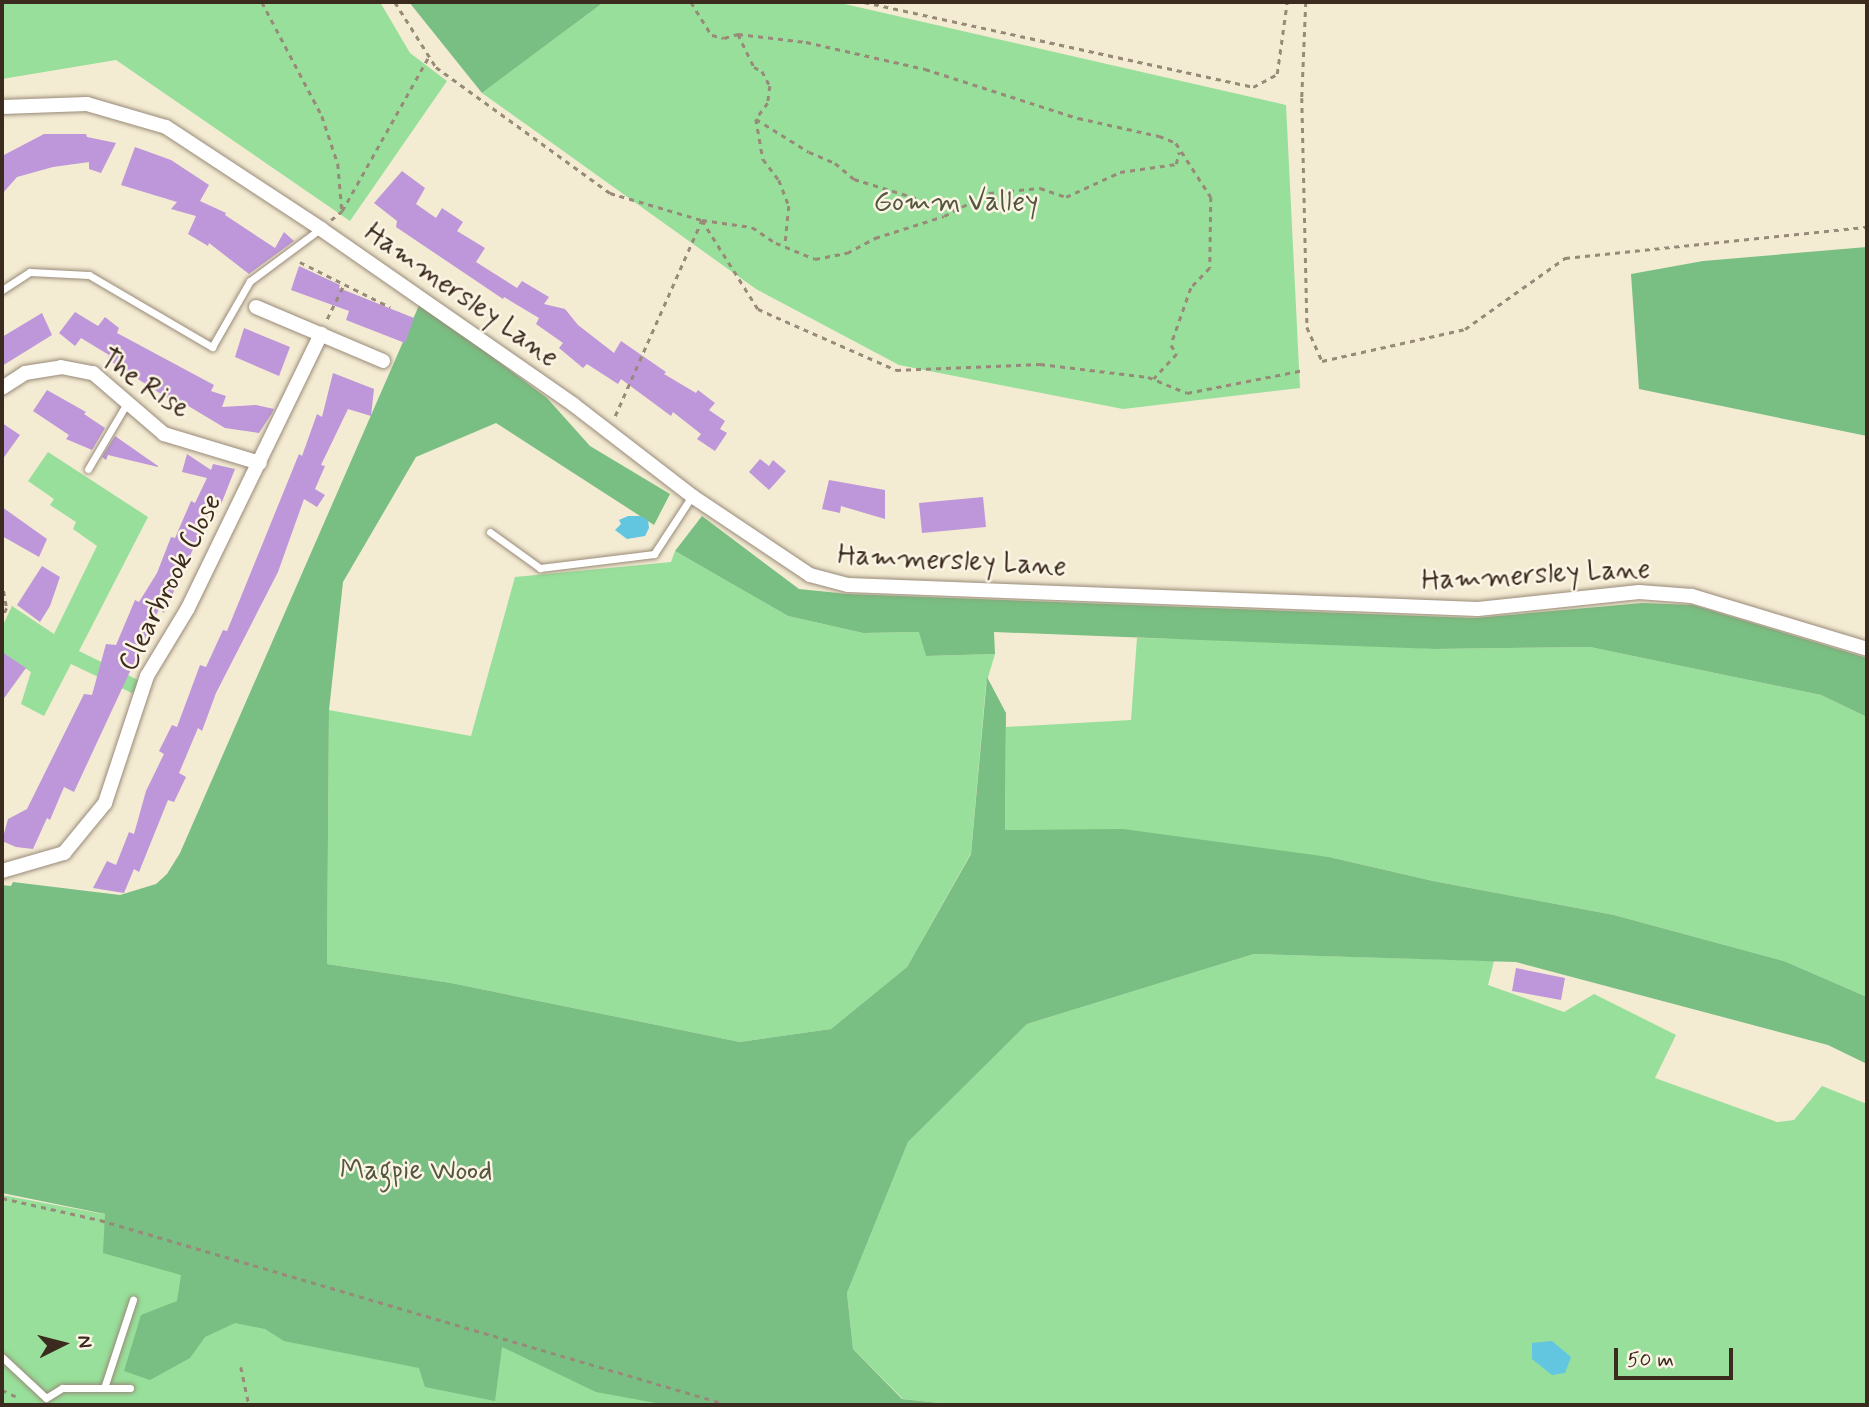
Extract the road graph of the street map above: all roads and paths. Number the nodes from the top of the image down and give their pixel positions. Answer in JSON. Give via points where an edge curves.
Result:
{"nodes":[{"id":1,"x":261,"y":2,"type":"edge"},
{"id":2,"x":395,"y":2,"type":"edge"},
{"id":3,"x":691,"y":2,"type":"edge"},
{"id":4,"x":864,"y":2,"type":"edge"},
{"id":5,"x":1287,"y":2,"type":"edge"},
{"id":6,"x":1306,"y":2,"type":"edge"},
{"id":7,"x":738,"y":34,"type":"junction"},
{"id":8,"x":429,"y":56,"type":"junction"},
{"id":9,"x":2,"y":107,"type":"edge"},
{"id":10,"x":756,"y":119,"type":"junction"},
{"id":11,"x":1180,"y":152,"type":"junction"},
{"id":12,"x":956,"y":210,"type":"junction"},
{"id":13,"x":342,"y":211,"type":"junction"},
{"id":14,"x":702,"y":220,"type":"junction"},
{"id":15,"x":1867,"y":227,"type":"edge"},
{"id":16,"x":321,"y":229,"type":"junction"},
{"id":17,"x":785,"y":246,"type":"junction"},
{"id":18,"x":300,"y":262,"type":"dead end"},
{"id":19,"x":344,"y":284,"type":"junction"},
{"id":20,"x":2,"y":290,"type":"edge"},
{"id":21,"x":256,"y":307,"type":"dead end"},
{"id":22,"x":390,"y":307,"type":"dead end"},
{"id":23,"x":321,"y":334,"type":"junction"},
{"id":24,"x":383,"y":362,"type":"dead end"},
{"id":25,"x":1304,"y":370,"type":"dead end"},
{"id":26,"x":1154,"y":379,"type":"junction"},
{"id":27,"x":2,"y":388,"type":"edge"},
{"id":28,"x":127,"y":403,"type":"junction"},
{"id":29,"x":611,"y":434,"type":"junction"},
{"id":30,"x":260,"y":464,"type":"junction"},
{"id":31,"x":88,"y":469,"type":"dead end"},
{"id":32,"x":692,"y":496,"type":"junction"},
{"id":33,"x":489,"y":532,"type":"dead end"},
{"id":34,"x":2,"y":581,"type":"edge"},
{"id":35,"x":2,"y":618,"type":"edge"},
{"id":36,"x":1867,"y":649,"type":"edge"},
{"id":37,"x":2,"y":871,"type":"edge"},
{"id":38,"x":2,"y":1198,"type":"edge"},
{"id":39,"x":133,"y":1300,"type":"dead end"},
{"id":40,"x":2,"y":1357,"type":"edge"},
{"id":41,"x":241,"y":1367,"type":"dead end"},
{"id":42,"x":104,"y":1388,"type":"junction"},
{"id":43,"x":130,"y":1388,"type":"dead end"},
{"id":44,"x":2,"y":1390,"type":"edge"},
{"id":45,"x":17,"y":1397,"type":"dead end"},
{"id":46,"x":249,"y":1405,"type":"edge"},
{"id":47,"x":729,"y":1405,"type":"edge"}],
"edges":[{"from":1,"to":13,"type":"path","via":[[322,116],[338,164]]},
{"from":2,"to":8,"type":"path"},
{"from":3,"to":7,"type":"path","via":[[712,35]]},
{"from":4,"to":5,"type":"path","via":[[1253,87],[1276,74]]},
{"from":6,"to":15,"type":"path","via":[[1302,98],[1307,327],[1322,361],[1465,328],[1564,258]]},
{"from":7,"to":10,"type":"path","via":[[770,86],[768,103]]},
{"from":7,"to":11,"type":"path","via":[[806,42],[925,69],[1078,118],[1159,136],[1176,143]]},
{"from":8,"to":13,"type":"path"},
{"from":8,"to":14,"type":"path","via":[[436,67],[610,193]]},
{"from":9,"to":16,"type":"street","name":"Hammersley Lane","via":[[87,104],[166,127]]},
{"from":10,"to":12,"type":"path","via":[[835,163],[854,179]]},
{"from":10,"to":17,"type":"path","via":[[763,159],[779,180],[789,206]]},
{"from":11,"to":12,"type":"path","via":[[1176,164],[1120,172],[1066,197],[1040,188],[989,193]]},
{"from":11,"to":26,"type":"path","via":[[1211,197],[1210,268],[1191,288],[1171,345],[1177,354]]},
{"from":12,"to":17,"type":"path","via":[[847,253],[815,260]]},
{"from":13,"to":16,"type":"path"},
{"from":14,"to":17,"type":"path","via":[[752,227]]},
{"from":14,"to":26,"type":"path","via":[[758,309],[896,370],[1040,364]]},
{"from":14,"to":29,"type":"path","via":[[616,411]]},
{"from":16,"to":20,"type":"lane","via":[[250,281],[212,347],[89,275],[30,272]]},
{"from":16,"to":29,"type":"street","name":"Hammersley Lane"},
{"from":18,"to":19,"type":"path"},
{"from":19,"to":22,"type":"path"},
{"from":19,"to":23,"type":"path"},
{"from":21,"to":23,"type":"street"},
{"from":23,"to":24,"type":"street"},
{"from":23,"to":30,"type":"street","name":"Clearbrook Close"},
{"from":25,"to":26,"type":"path","via":[[1187,393]]},
{"from":27,"to":28,"type":"street","name":"The Rise","via":[[25,373],[61,367],[93,373]]},
{"from":28,"to":30,"type":"street","name":"The Rise","via":[[164,434]]},
{"from":28,"to":31,"type":"lane"},
{"from":29,"to":32,"type":"street","name":"Hammersley Lane"},
{"from":30,"to":37,"type":"street","name":"Clearbrook Close","via":[[188,608],[146,676],[105,803],[64,853]]},
{"from":32,"to":33,"type":"lane","via":[[654,554],[540,568]]},
{"from":32,"to":36,"type":"street","name":"Hammersley Lane","via":[[810,575],[848,585],[1478,609],[1639,592],[1692,596]]},
{"from":34,"to":35,"type":"path","via":[[8,608]]},
{"from":38,"to":47,"type":"path","via":[[100,1220]]},
{"from":39,"to":42,"type":"lane"},
{"from":40,"to":42,"type":"lane","via":[[46,1398],[62,1388]]},
{"from":41,"to":46,"type":"path"},
{"from":42,"to":43,"type":"lane"},
{"from":44,"to":45,"type":"path"}]}
